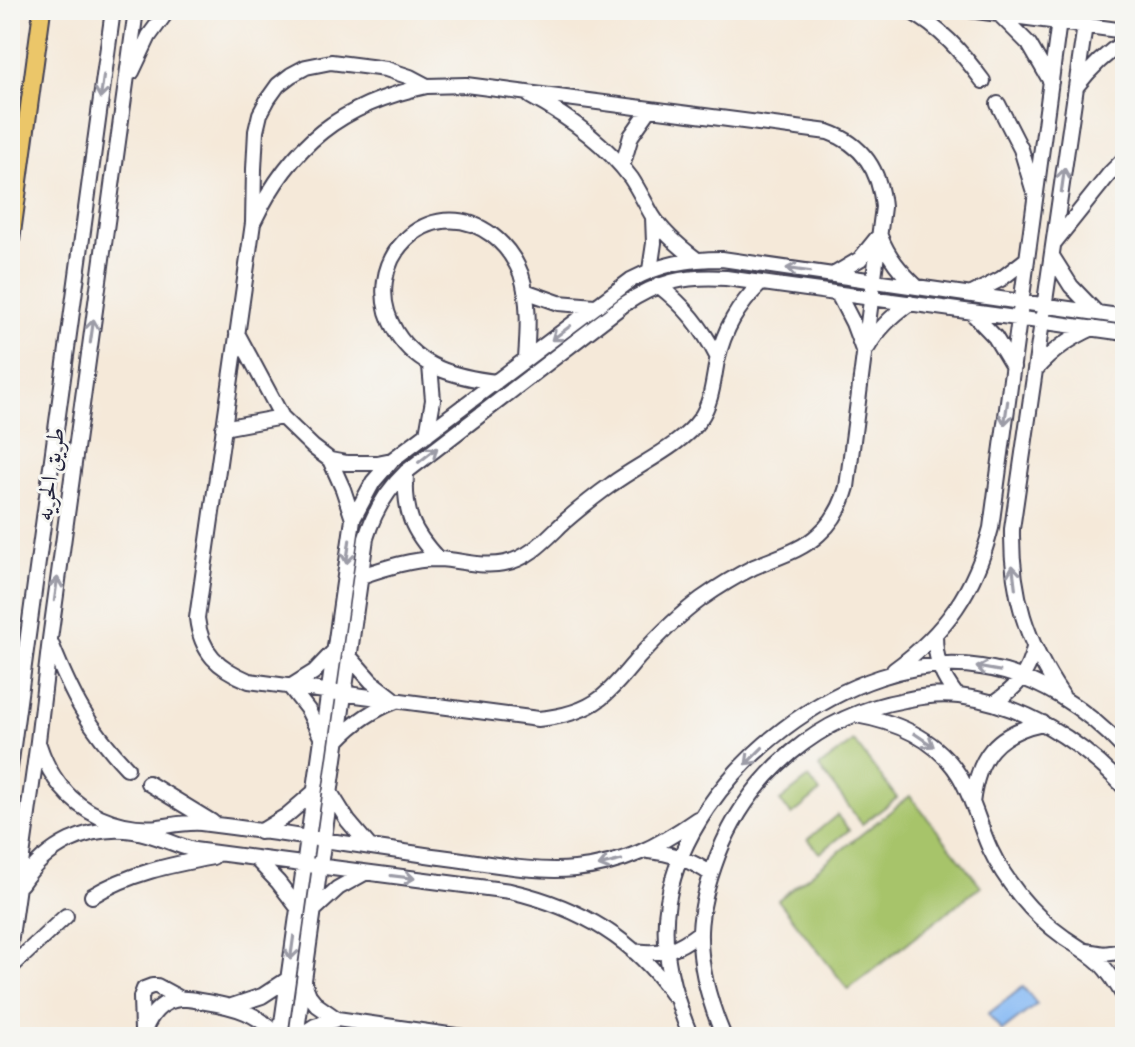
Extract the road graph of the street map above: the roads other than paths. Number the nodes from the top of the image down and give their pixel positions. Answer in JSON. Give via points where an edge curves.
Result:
{"nodes":[{"id":1,"x":42,"y":10,"type":"edge"},
{"id":2,"x":113,"y":10,"type":"edge"},
{"id":3,"x":136,"y":10,"type":"edge"},
{"id":4,"x":168,"y":10,"type":"edge"},
{"id":5,"x":908,"y":10,"type":"edge"},
{"id":6,"x":969,"y":10,"type":"edge"},
{"id":7,"x":999,"y":13,"type":"junction"},
{"id":8,"x":1059,"y":21,"type":"junction"},
{"id":9,"x":1085,"y":25,"type":"junction"},
{"id":10,"x":1125,"y":31,"type":"edge"},
{"id":11,"x":1125,"y":41,"type":"edge"},
{"id":12,"x":983,"y":81,"type":"dead end"},
{"id":13,"x":1051,"y":82,"type":"junction"},
{"id":14,"x":427,"y":86,"type":"junction"},
{"id":15,"x":125,"y":87,"type":"junction"},
{"id":16,"x":1076,"y":87,"type":"junction"},
{"id":17,"x":522,"y":92,"type":"junction"},
{"id":18,"x":998,"y":104,"type":"dead end"},
{"id":19,"x":650,"y":109,"type":"junction"},
{"id":20,"x":1125,"y":158,"type":"edge"},
{"id":21,"x":622,"y":167,"type":"junction"},
{"id":22,"x":1035,"y":197,"type":"junction"},
{"id":23,"x":653,"y":216,"type":"junction"},
{"id":24,"x":253,"y":223,"type":"junction"},
{"id":25,"x":879,"y":234,"type":"junction"},
{"id":26,"x":10,"y":248,"type":"edge"},
{"id":27,"x":1053,"y":250,"type":"junction"},
{"id":28,"x":696,"y":259,"type":"junction"},
{"id":29,"x":1027,"y":259,"type":"junction"},
{"id":30,"x":650,"y":270,"type":"junction"},
{"id":31,"x":833,"y":275,"type":"junction"},
{"id":32,"x":873,"y":280,"type":"junction"},
{"id":33,"x":761,"y":283,"type":"junction"},
{"id":34,"x":658,"y":285,"type":"junction"},
{"id":35,"x":917,"y":287,"type":"junction"},
{"id":36,"x":525,"y":291,"type":"junction"},
{"id":37,"x":838,"y":294,"type":"junction"},
{"id":38,"x":972,"y":294,"type":"junction"},
{"id":39,"x":871,"y":298,"type":"junction"},
{"id":40,"x":1021,"y":301,"type":"junction"},
{"id":41,"x":910,"y":303,"type":"junction"},
{"id":42,"x":1045,"y":305,"type":"junction"},
{"id":43,"x":595,"y":306,"type":"junction"},
{"id":44,"x":971,"y":311,"type":"junction"},
{"id":45,"x":1095,"y":312,"type":"junction"},
{"id":46,"x":1125,"y":317,"type":"edge"},
{"id":47,"x":1019,"y":318,"type":"junction"},
{"id":48,"x":1042,"y":321,"type":"junction"},
{"id":49,"x":1093,"y":328,"type":"junction"},
{"id":50,"x":237,"y":332,"type":"junction"},
{"id":51,"x":1125,"y":333,"type":"edge"},
{"id":52,"x":864,"y":355,"type":"junction"},
{"id":53,"x":718,"y":358,"type":"junction"},
{"id":54,"x":526,"y":359,"type":"junction"},
{"id":55,"x":430,"y":366,"type":"junction"},
{"id":56,"x":1013,"y":367,"type":"junction"},
{"id":57,"x":1035,"y":369,"type":"junction"},
{"id":58,"x":496,"y":382,"type":"junction"},
{"id":59,"x":282,"y":417,"type":"junction"},
{"id":60,"x":223,"y":428,"type":"junction"},
{"id":61,"x":427,"y":434,"type":"junction"},
{"id":62,"x":330,"y":460,"type":"junction"},
{"id":63,"x":392,"y":460,"type":"junction"},
{"id":64,"x":406,"y":472,"type":"junction"},
{"id":65,"x":353,"y":519,"type":"junction"},
{"id":66,"x":438,"y":559,"type":"junction"},
{"id":67,"x":361,"y":576,"type":"junction"},
{"id":68,"x":935,"y":635,"type":"junction"},
{"id":69,"x":50,"y":639,"type":"junction"},
{"id":70,"x":1034,"y":648,"type":"junction"},
{"id":71,"x":334,"y":652,"type":"junction"},
{"id":72,"x":349,"y":656,"type":"junction"},
{"id":73,"x":938,"y":665,"type":"junction"},
{"id":74,"x":887,"y":675,"type":"junction"},
{"id":75,"x":1023,"y":678,"type":"junction"},
{"id":76,"x":290,"y":687,"type":"junction"},
{"id":77,"x":328,"y":692,"type":"junction"},
{"id":78,"x":344,"y":694,"type":"junction"},
{"id":79,"x":957,"y":696,"type":"junction"},
{"id":80,"x":1065,"y":699,"type":"junction"},
{"id":81,"x":397,"y":701,"type":"junction"},
{"id":82,"x":994,"y":703,"type":"junction"},
{"id":83,"x":19,"y":705,"type":"junction"},
{"id":84,"x":41,"y":708,"type":"junction"},
{"id":85,"x":851,"y":714,"type":"junction"},
{"id":86,"x":1043,"y":723,"type":"junction"},
{"id":87,"x":322,"y":738,"type":"junction"},
{"id":88,"x":38,"y":741,"type":"junction"},
{"id":89,"x":337,"y":741,"type":"junction"},
{"id":90,"x":1125,"y":750,"type":"edge"},
{"id":91,"x":10,"y":768,"type":"edge"},
{"id":92,"x":127,"y":768,"type":"dead end"},
{"id":93,"x":148,"y":783,"type":"dead end"},
{"id":94,"x":1125,"y":788,"type":"edge"},
{"id":95,"x":314,"y":792,"type":"junction"},
{"id":96,"x":330,"y":792,"type":"junction"},
{"id":97,"x":972,"y":804,"type":"junction"},
{"id":98,"x":704,"y":815,"type":"junction"},
{"id":99,"x":219,"y":826,"type":"junction"},
{"id":100,"x":260,"y":832,"type":"junction"},
{"id":101,"x":307,"y":839,"type":"junction"},
{"id":102,"x":323,"y":841,"type":"junction"},
{"id":103,"x":370,"y":847,"type":"junction"},
{"id":104,"x":647,"y":851,"type":"junction"},
{"id":105,"x":225,"y":854,"type":"junction"},
{"id":106,"x":680,"y":857,"type":"junction"},
{"id":107,"x":254,"y":858,"type":"junction"},
{"id":108,"x":304,"y":864,"type":"junction"},
{"id":109,"x":320,"y":866,"type":"junction"},
{"id":110,"x":365,"y":872,"type":"junction"},
{"id":111,"x":711,"y":874,"type":"junction"},
{"id":112,"x":18,"y":888,"type":"junction"},
{"id":113,"x":92,"y":896,"type":"dead end"},
{"id":114,"x":298,"y":908,"type":"junction"},
{"id":115,"x":314,"y":910,"type":"junction"},
{"id":116,"x":66,"y":916,"type":"dead end"},
{"id":117,"x":11,"y":923,"type":"edge"},
{"id":118,"x":700,"y":932,"type":"junction"},
{"id":119,"x":10,"y":944,"type":"edge"},
{"id":120,"x":633,"y":950,"type":"junction"},
{"id":121,"x":666,"y":951,"type":"junction"},
{"id":122,"x":1086,"y":951,"type":"junction"},
{"id":123,"x":1125,"y":951,"type":"edge"},
{"id":124,"x":10,"y":968,"type":"edge"},
{"id":125,"x":288,"y":979,"type":"junction"},
{"id":126,"x":304,"y":983,"type":"junction"},
{"id":127,"x":1125,"y":998,"type":"edge"},
{"id":128,"x":181,"y":999,"type":"junction"},
{"id":129,"x":679,"y":1004,"type":"junction"},
{"id":130,"x":232,"y":1006,"type":"junction"},
{"id":131,"x":337,"y":1019,"type":"junction"},
{"id":132,"x":399,"y":1032,"type":"edge"},
{"id":133,"x":142,"y":1036,"type":"edge"},
{"id":134,"x":455,"y":1036,"type":"edge"},
{"id":135,"x":280,"y":1037,"type":"edge"},
{"id":136,"x":297,"y":1037,"type":"edge"},
{"id":137,"x":691,"y":1037,"type":"edge"},
{"id":138,"x":724,"y":1037,"type":"edge"}],
"edges":[{"from":1,"to":26,"type":"main road"},
{"from":2,"to":83,"type":"street","name":"طريق الحريه","one_way":true},
{"from":3,"to":15,"type":"street","name":"طريق الحريه"},
{"from":4,"to":15,"type":"street"},
{"from":5,"to":12,"type":"street","via":[[958,48]]},
{"from":6,"to":7,"type":"street"},
{"from":7,"to":8,"type":"street"},
{"from":7,"to":13,"type":"street","via":[[1029,44]]},
{"from":8,"to":9,"type":"street"},
{"from":8,"to":13,"type":"street"},
{"from":9,"to":10,"type":"street"},
{"from":9,"to":16,"type":"street"},
{"from":11,"to":16,"type":"street"},
{"from":13,"to":22,"type":"street"},
{"from":14,"to":17,"type":"street"},
{"from":14,"to":24,"type":"street","via":[[371,102],[322,131],[281,173]]},
{"from":14,"to":24,"type":"street","via":[[386,69],[349,63],[313,65],[291,75],[260,114]]},
{"from":69,"to":15,"type":"street","name":"طريق الحريه","one_way":true},
{"from":27,"to":16,"type":"street","one_way":true},
{"from":17,"to":19,"type":"street"},
{"from":17,"to":21,"type":"street","via":[[576,125]]},
{"from":18,"to":22,"type":"street","via":[[1021,149]]},
{"from":19,"to":21,"type":"street","via":[[631,136]]},
{"from":19,"to":25,"type":"street","via":[[828,132],[849,142],[878,177],[883,207]]},
{"from":20,"to":27,"type":"street"},
{"from":21,"to":23,"type":"street"},
{"from":22,"to":29,"type":"street"},
{"from":23,"to":28,"type":"street"},
{"from":23,"to":30,"type":"street"},
{"from":24,"to":50,"type":"street"},
{"from":25,"to":31,"type":"street","via":[[860,259]]},
{"from":25,"to":32,"type":"street"},
{"from":25,"to":35,"type":"street","via":[[889,256]]},
{"from":27,"to":42,"type":"street"},
{"from":27,"to":45,"type":"street","via":[[1071,286]]},
{"from":28,"to":30,"type":"street"},
{"from":31,"to":28,"type":"street","one_way":true},
{"from":29,"to":38,"type":"street"},
{"from":29,"to":40,"type":"street"},
{"from":30,"to":43,"type":"street"},
{"from":31,"to":32,"type":"street"},
{"from":32,"to":35,"type":"street"},
{"from":32,"to":39,"type":"street"},
{"from":33,"to":34,"type":"street","via":[[703,277]]},
{"from":33,"to":37,"type":"street"},
{"from":33,"to":53,"type":"street","via":[[733,317]]},
{"from":34,"to":53,"type":"street","via":[[693,317]]},
{"from":64,"to":34,"type":"street","one_way":true,"via":[[623,305]]},
{"from":35,"to":38,"type":"street"},
{"from":36,"to":43,"type":"street","via":[[559,303]]},
{"from":36,"to":54,"type":"street"},
{"from":36,"to":55,"type":"street","via":[[511,255],[483,229],[466,221],[436,222],[418,230],[392,257],[383,287],[385,306],[402,341]]},
{"from":37,"to":39,"type":"street"},
{"from":37,"to":52,"type":"street"},
{"from":38,"to":40,"type":"street"},
{"from":39,"to":41,"type":"street"},
{"from":39,"to":52,"type":"street"},
{"from":40,"to":42,"type":"street"},
{"from":40,"to":47,"type":"street"},
{"from":41,"to":44,"type":"street"},
{"from":41,"to":52,"type":"street","via":[[883,326]]},
{"from":42,"to":45,"type":"street"},
{"from":42,"to":48,"type":"street"},
{"from":43,"to":54,"type":"street","one_way":true},
{"from":44,"to":47,"type":"street"},
{"from":44,"to":56,"type":"street"},
{"from":45,"to":46,"type":"street"},
{"from":47,"to":48,"type":"street"},
{"from":47,"to":56,"type":"street"},
{"from":48,"to":49,"type":"street"},
{"from":48,"to":57,"type":"street"},
{"from":49,"to":51,"type":"street"},
{"from":49,"to":57,"type":"street","via":[[1061,345]]},
{"from":50,"to":59,"type":"street"},
{"from":50,"to":60,"type":"street"},
{"from":52,"to":81,"type":"street","via":[[847,487],[834,518],[809,542],[726,582],[680,615],[601,698],[575,712],[538,719]]},
{"from":53,"to":66,"type":"street","via":[[710,401],[692,429],[585,504],[540,546],[487,566]]},
{"from":54,"to":58,"type":"street"},
{"from":55,"to":58,"type":"street"},
{"from":55,"to":61,"type":"street","via":[[433,400]]},
{"from":56,"to":68,"type":"street","one_way":true,"via":[[986,548],[965,594]]},
{"from":70,"to":57,"type":"street","one_way":true,"via":[[1016,590],[1012,529]]},
{"from":58,"to":61,"type":"street"},
{"from":59,"to":60,"type":"street"},
{"from":59,"to":62,"type":"street"},
{"from":60,"to":76,"type":"street","via":[[198,627],[209,653],[228,672]]},
{"from":61,"to":63,"type":"street"},
{"from":62,"to":63,"type":"street"},
{"from":62,"to":65,"type":"street"},
{"from":63,"to":65,"type":"street"},
{"from":64,"to":66,"type":"street","via":[[410,520]]},
{"from":64,"to":67,"type":"street","via":[[370,523]]},
{"from":65,"to":71,"type":"street","one_way":true},
{"from":66,"to":67,"type":"street"},
{"from":67,"to":72,"type":"street"},
{"from":68,"to":73,"type":"street"},
{"from":68,"to":74,"type":"street"},
{"from":69,"to":84,"type":"street","name":"طريق الحريه"},
{"from":69,"to":92,"type":"street","via":[[73,696]]},
{"from":70,"to":75,"type":"street"},
{"from":70,"to":80,"type":"street"},
{"from":71,"to":76,"type":"street"},
{"from":71,"to":77,"type":"street"},
{"from":72,"to":78,"type":"street"},
{"from":72,"to":81,"type":"street"},
{"from":73,"to":74,"type":"street"},
{"from":75,"to":73,"type":"street","one_way":true,"via":[[981,667]]},
{"from":73,"to":79,"type":"street"},
{"from":74,"to":98,"type":"street","one_way":true,"via":[[843,693],[790,725],[726,784]]},
{"from":75,"to":80,"type":"street"},
{"from":75,"to":82,"type":"street"},
{"from":76,"to":77,"type":"street"},
{"from":76,"to":87,"type":"street"},
{"from":77,"to":78,"type":"street"},
{"from":77,"to":87,"type":"street"},
{"from":78,"to":81,"type":"street"},
{"from":78,"to":89,"type":"street"},
{"from":79,"to":82,"type":"street"},
{"from":79,"to":85,"type":"street","via":[[919,697]]},
{"from":80,"to":90,"type":"street"},
{"from":81,"to":89,"type":"street","via":[[364,716]]},
{"from":82,"to":86,"type":"street"},
{"from":83,"to":84,"type":"street"},
{"from":83,"to":91,"type":"street","name":"طريق الحريه"},
{"from":84,"to":88,"type":"street","name":"طريق الحريه"},
{"from":85,"to":97,"type":"street","one_way":true,"via":[[888,721],[936,748],[959,776]]},
{"from":85,"to":111,"type":"street","via":[[790,753],[764,779],[741,808]]},
{"from":86,"to":94,"type":"street","via":[[1088,752]]},
{"from":86,"to":97,"type":"street","via":[[1012,732],[988,753],[975,781]]},
{"from":87,"to":95,"type":"street"},
{"from":88,"to":99,"type":"street","via":[[53,777],[98,816],[136,827]]},
{"from":88,"to":112,"type":"street","name":"طريق الحريه"},
{"from":89,"to":96,"type":"street"},
{"from":93,"to":99,"type":"street"},
{"from":95,"to":100,"type":"street"},
{"from":95,"to":101,"type":"street"},
{"from":96,"to":102,"type":"street"},
{"from":96,"to":103,"type":"street"},
{"from":97,"to":122,"type":"street","via":[[990,850],[1021,898]]},
{"from":98,"to":104,"type":"street"},
{"from":98,"to":106,"type":"street"},
{"from":99,"to":100,"type":"street"},
{"from":100,"to":101,"type":"street"},
{"from":101,"to":102,"type":"street"},
{"from":101,"to":108,"type":"street"},
{"from":102,"to":103,"type":"street"},
{"from":102,"to":109,"type":"street"},
{"from":104,"to":103,"type":"street","one_way":true,"via":[[596,866],[547,870]]},
{"from":104,"to":106,"type":"street"},
{"from":105,"to":107,"type":"street"},
{"from":105,"to":112,"type":"street","via":[[184,848],[134,831],[95,831],[58,845]]},
{"from":105,"to":113,"type":"street","via":[[142,872]]},
{"from":106,"to":111,"type":"street"},
{"from":106,"to":121,"type":"street","via":[[668,904]]},
{"from":107,"to":108,"type":"street"},
{"from":107,"to":114,"type":"street"},
{"from":108,"to":109,"type":"street"},
{"from":108,"to":114,"type":"street"},
{"from":109,"to":110,"type":"street"},
{"from":109,"to":115,"type":"street"},
{"from":110,"to":115,"type":"street"},
{"from":110,"to":120,"type":"street","one_way":true,"via":[[531,896],[579,914]]},
{"from":111,"to":118,"type":"street"},
{"from":112,"to":117,"type":"street","name":"طريق الحريه"},
{"from":114,"to":125,"type":"street","one_way":true},
{"from":115,"to":126,"type":"street"},
{"from":116,"to":124,"type":"street"},
{"from":117,"to":119,"type":"street","name":"طريق الحريه"},
{"from":118,"to":121,"type":"street"},
{"from":118,"to":138,"type":"street","via":[[704,971]]},
{"from":120,"to":121,"type":"street"},
{"from":120,"to":129,"type":"street"},
{"from":121,"to":129,"type":"street"},
{"from":122,"to":123,"type":"street"},
{"from":122,"to":127,"type":"street"},
{"from":125,"to":130,"type":"street","via":[[262,996]]},
{"from":125,"to":135,"type":"street"},
{"from":126,"to":131,"type":"street","via":[[317,1005]]},
{"from":126,"to":136,"type":"street"},
{"from":128,"to":130,"type":"street"},
{"from":128,"to":133,"type":"street","via":[[156,1011]]},
{"from":128,"to":133,"type":"street","via":[[157,986],[144,989]]},
{"from":129,"to":137,"type":"street"},
{"from":130,"to":135,"type":"street","via":[[258,1018]]},
{"from":131,"to":132,"type":"street"},
{"from":131,"to":136,"type":"street"},
{"from":132,"to":134,"type":"street"}]}
